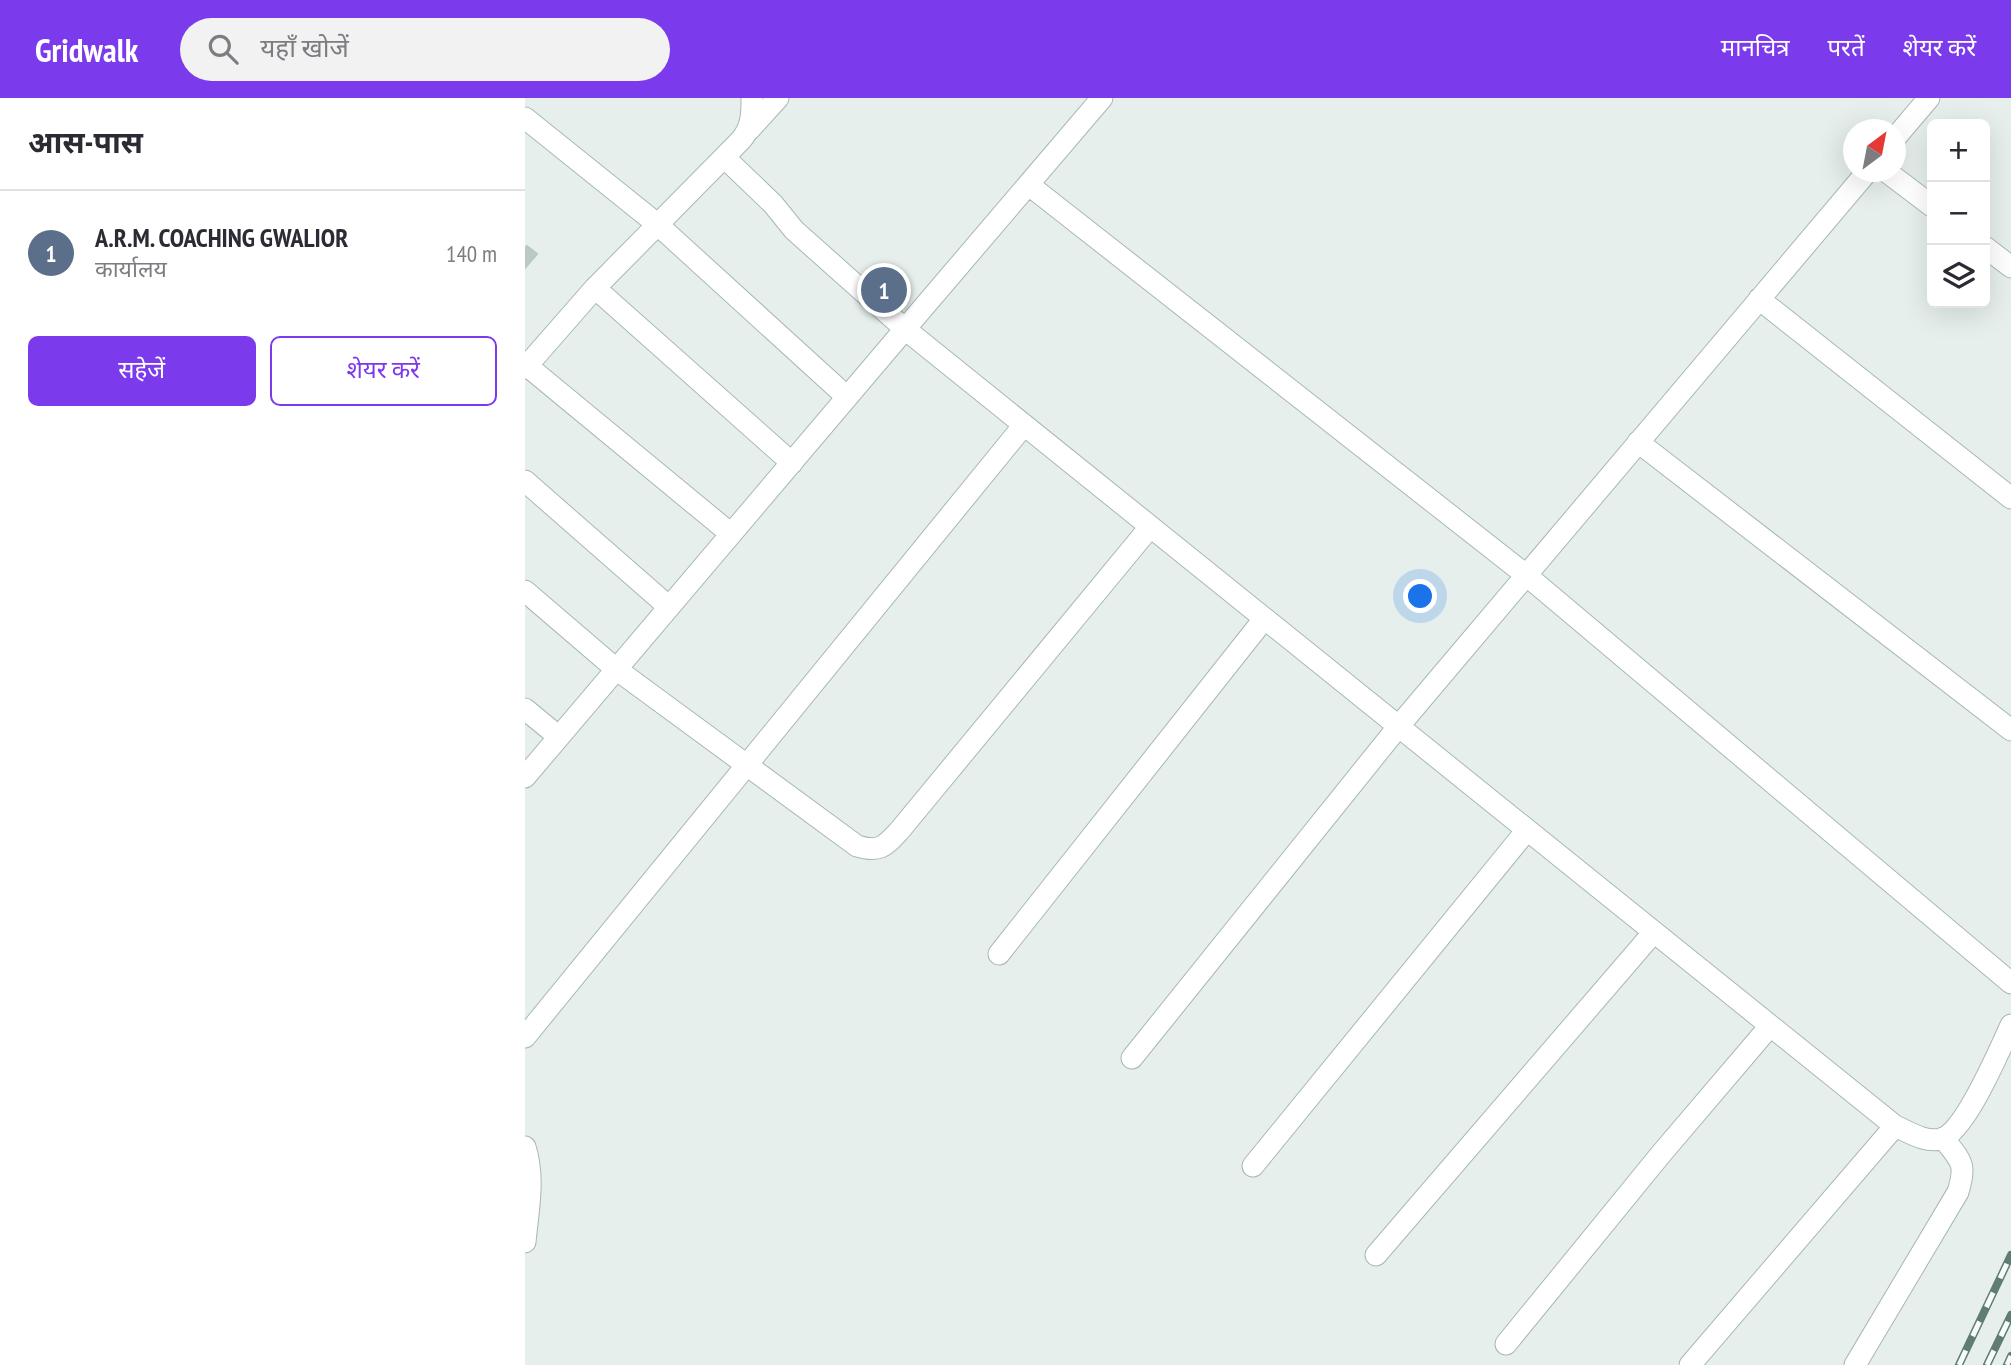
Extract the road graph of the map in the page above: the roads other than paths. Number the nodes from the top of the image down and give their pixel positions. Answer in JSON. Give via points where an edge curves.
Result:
{"nodes":[{"id":1,"x":752,"y":98,"type":"edge"},
{"id":2,"x":778,"y":98,"type":"edge"},
{"id":3,"x":1102,"y":98,"type":"edge"},
{"id":4,"x":1929,"y":98,"type":"edge"},
{"id":5,"x":525,"y":118,"type":"edge"},
{"id":6,"x":1906,"y":125,"type":"edge"},
{"id":7,"x":749,"y":130,"type":"junction"},
{"id":8,"x":725,"y":158,"type":"junction"},
{"id":9,"x":1858,"y":182,"type":"edge"},
{"id":10,"x":1900,"y":182,"type":"edge"},
{"id":11,"x":1029,"y":185,"type":"junction"},
{"id":12,"x":1927,"y":202,"type":"edge"},
{"id":13,"x":657,"y":224,"type":"junction"},
{"id":14,"x":1990,"y":251,"type":"edge"},
{"id":15,"x":2011,"y":267,"type":"edge"},
{"id":16,"x":595,"y":288,"type":"junction"},
{"id":17,"x":1759,"y":299,"type":"junction"},
{"id":18,"x":905,"y":329,"type":"junction"},
{"id":19,"x":526,"y":366,"type":"edge"},
{"id":20,"x":848,"y":397,"type":"junction"},
{"id":21,"x":1024,"y":425,"type":"junction"},
{"id":22,"x":1638,"y":442,"type":"junction"},
{"id":23,"x":792,"y":463,"type":"junction"},
{"id":24,"x":525,"y":481,"type":"edge"},
{"id":25,"x":2011,"y":498,"type":"edge"},
{"id":26,"x":1150,"y":527,"type":"junction"},
{"id":27,"x":731,"y":534,"type":"junction"},
{"id":28,"x":1527,"y":575,"type":"junction"},
{"id":29,"x":525,"y":591,"type":"edge"},
{"id":30,"x":669,"y":607,"type":"junction"},
{"id":31,"x":1264,"y":619,"type":"junction"},
{"id":32,"x":617,"y":669,"type":"junction"},
{"id":33,"x":525,"y":709,"type":"edge"},
{"id":34,"x":2009,"y":725,"type":"edge"},
{"id":35,"x":1398,"y":727,"type":"junction"},
{"id":36,"x":559,"y":737,"type":"junction"},
{"id":37,"x":745,"y":765,"type":"junction"},
{"id":38,"x":525,"y":777,"type":"edge"},
{"id":39,"x":1527,"y":830,"type":"junction"},
{"id":40,"x":1653,"y":933,"type":"junction"},
{"id":41,"x":999,"y":954,"type":"dead end"},
{"id":42,"x":2011,"y":983,"type":"edge"},
{"id":43,"x":2011,"y":1025,"type":"edge"},
{"id":44,"x":1770,"y":1026,"type":"junction"},
{"id":45,"x":525,"y":1037,"type":"edge"},
{"id":46,"x":1132,"y":1058,"type":"dead end"},
{"id":47,"x":1895,"y":1126,"type":"junction"},
{"id":48,"x":1943,"y":1139,"type":"junction"},
{"id":49,"x":525,"y":1147,"type":"edge"},
{"id":50,"x":1253,"y":1166,"type":"dead end"},
{"id":51,"x":525,"y":1241,"type":"edge"},
{"id":52,"x":1375,"y":1255,"type":"dead end"},
{"id":53,"x":1506,"y":1344,"type":"dead end"},
{"id":54,"x":1690,"y":1365,"type":"edge"},
{"id":55,"x":1855,"y":1365,"type":"edge"}],
"edges":[{"from":1,"to":7,"type":"street"},
{"from":2,"to":7,"type":"street"},
{"from":3,"to":11,"type":"street"},
{"from":4,"to":6,"type":"street"},
{"from":5,"to":13,"type":"street"},
{"from":7,"to":8,"type":"street"},
{"from":8,"to":13,"type":"street"},
{"from":8,"to":18,"type":"street","via":[[795,230]]},
{"from":9,"to":17,"type":"street"},
{"from":10,"to":12,"type":"street"},
{"from":11,"to":18,"type":"street"},
{"from":11,"to":28,"type":"street"},
{"from":13,"to":16,"type":"street"},
{"from":13,"to":20,"type":"street"},
{"from":14,"to":15,"type":"street"},
{"from":16,"to":19,"type":"street"},
{"from":16,"to":23,"type":"street"},
{"from":17,"to":22,"type":"street"},
{"from":17,"to":25,"type":"street"},
{"from":18,"to":20,"type":"street"},
{"from":18,"to":21,"type":"street"},
{"from":19,"to":27,"type":"street"},
{"from":20,"to":23,"type":"street"},
{"from":21,"to":26,"type":"street"},
{"from":21,"to":37,"type":"street"},
{"from":22,"to":28,"type":"street"},
{"from":22,"to":34,"type":"street"},
{"from":23,"to":27,"type":"street"},
{"from":24,"to":30,"type":"street"},
{"from":26,"to":31,"type":"street"},
{"from":26,"to":37,"type":"street","via":[[884,847],[857,846]]},
{"from":27,"to":30,"type":"street"},
{"from":28,"to":35,"type":"street"},
{"from":28,"to":42,"type":"street"},
{"from":29,"to":32,"type":"street"},
{"from":30,"to":32,"type":"street"},
{"from":31,"to":35,"type":"street"},
{"from":31,"to":41,"type":"street"},
{"from":32,"to":36,"type":"street"},
{"from":32,"to":37,"type":"street"},
{"from":33,"to":36,"type":"street"},
{"from":35,"to":39,"type":"street"},
{"from":35,"to":46,"type":"street"},
{"from":36,"to":38,"type":"street"},
{"from":37,"to":45,"type":"street"},
{"from":39,"to":40,"type":"street"},
{"from":39,"to":50,"type":"street"},
{"from":40,"to":44,"type":"street"},
{"from":40,"to":52,"type":"street"},
{"from":43,"to":48,"type":"street","via":[[1972,1104]]},
{"from":44,"to":47,"type":"street"},
{"from":44,"to":53,"type":"street"},
{"from":47,"to":48,"type":"street","via":[[1925,1139]]},
{"from":47,"to":54,"type":"street"},
{"from":48,"to":55,"type":"street","via":[[1959,1157],[1964,1172],[1958,1192]]},
{"from":49,"to":51,"type":"street","via":[[531,1180]]}]}
